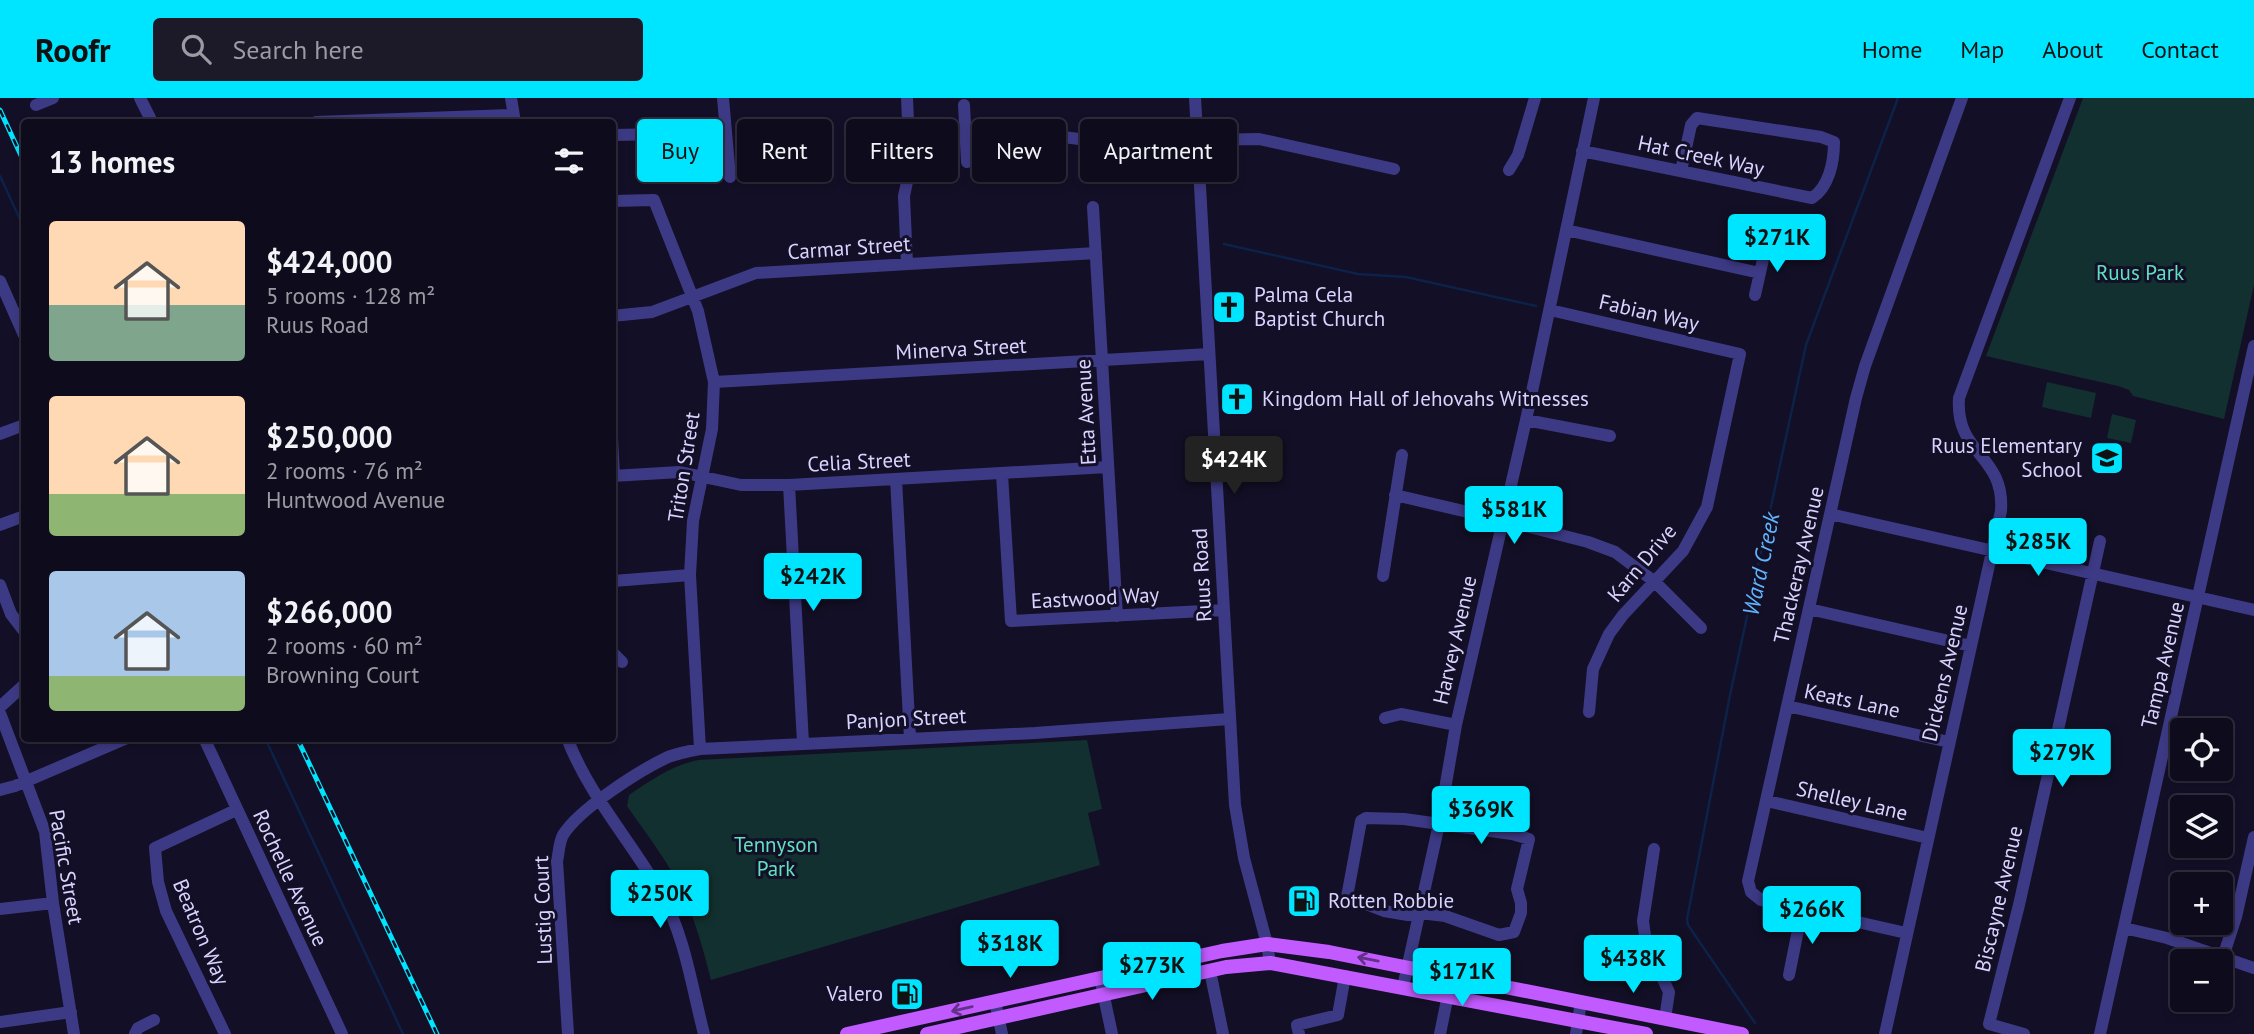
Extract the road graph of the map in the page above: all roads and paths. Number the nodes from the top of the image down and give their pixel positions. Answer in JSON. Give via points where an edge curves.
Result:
{"nodes":[{"id":1,"x":53,"y":98,"type":"edge"},
{"id":2,"x":140,"y":98,"type":"edge"},
{"id":3,"x":511,"y":98,"type":"edge"},
{"id":4,"x":723,"y":98,"type":"edge"},
{"id":5,"x":907,"y":98,"type":"edge"},
{"id":6,"x":1195,"y":98,"type":"edge"},
{"id":7,"x":1535,"y":98,"type":"edge"},
{"id":8,"x":1594,"y":98,"type":"edge"},
{"id":9,"x":1962,"y":98,"type":"edge"},
{"id":10,"x":2070,"y":98,"type":"edge"},
{"id":11,"x":36,"y":105,"type":"dead end"},
{"id":12,"x":964,"y":106,"type":"dead end"},
{"id":13,"x":150,"y":119,"type":"edge"},
{"id":14,"x":514,"y":119,"type":"edge"},
{"id":15,"x":908,"y":119,"type":"edge"},
{"id":16,"x":1196,"y":119,"type":"edge"},
{"id":17,"x":725,"y":122,"type":"junction"},
{"id":18,"x":616,"y":135,"type":"edge"},
{"id":19,"x":958,"y":136,"type":"edge"},
{"id":20,"x":965,"y":136,"type":"junction"},
{"id":21,"x":1237,"y":139,"type":"edge"},
{"id":22,"x":1582,"y":151,"type":"junction"},
{"id":23,"x":967,"y":162,"type":"dead end"},
{"id":24,"x":1394,"y":169,"type":"dead end"},
{"id":25,"x":1509,"y":170,"type":"dead end"},
{"id":26,"x":1681,"y":172,"type":"junction"},
{"id":27,"x":730,"y":177,"type":"dead end"},
{"id":28,"x":907,"y":182,"type":"edge"},
{"id":29,"x":1199,"y":182,"type":"edge"},
{"id":30,"x":616,"y":201,"type":"edge"},
{"id":31,"x":1093,"y":207,"type":"dead end"},
{"id":32,"x":1566,"y":230,"type":"junction"},
{"id":33,"x":1766,"y":246,"type":"dead end"},
{"id":34,"x":1096,"y":253,"type":"junction"},
{"id":35,"x":907,"y":264,"type":"junction"},
{"id":36,"x":1760,"y":273,"type":"junction"},
{"id":37,"x":0,"y":281,"type":"edge"},
{"id":38,"x":1755,"y":295,"type":"dead end"},
{"id":39,"x":693,"y":297,"type":"junction"},
{"id":40,"x":1550,"y":310,"type":"junction"},
{"id":41,"x":616,"y":316,"type":"edge"},
{"id":42,"x":21,"y":328,"type":"edge"},
{"id":43,"x":2254,"y":346,"type":"edge"},
{"id":44,"x":1209,"y":354,"type":"junction"},
{"id":45,"x":1740,"y":354,"type":"joint"},
{"id":46,"x":1102,"y":360,"type":"junction"},
{"id":47,"x":714,"y":382,"type":"junction"},
{"id":48,"x":1526,"y":420,"type":"junction"},
{"id":49,"x":21,"y":426,"type":"edge"},
{"id":50,"x":0,"y":434,"type":"edge"},
{"id":51,"x":1610,"y":436,"type":"dead end"},
{"id":52,"x":1402,"y":455,"type":"dead end"},
{"id":53,"x":1108,"y":467,"type":"junction"},
{"id":54,"x":1002,"y":474,"type":"junction"},
{"id":55,"x":616,"y":476,"type":"edge"},
{"id":56,"x":703,"y":477,"type":"junction"},
{"id":57,"x":896,"y":479,"type":"junction"},
{"id":58,"x":789,"y":485,"type":"junction"},
{"id":59,"x":1395,"y":495,"type":"junction"},
{"id":60,"x":1830,"y":514,"type":"junction"},
{"id":61,"x":21,"y":517,"type":"edge"},
{"id":62,"x":1502,"y":520,"type":"junction"},
{"id":63,"x":0,"y":526,"type":"edge"},
{"id":64,"x":2100,"y":541,"type":"dead end"},
{"id":65,"x":1992,"y":551,"type":"junction"},
{"id":66,"x":2093,"y":573,"type":"junction"},
{"id":67,"x":690,"y":575,"type":"junction"},
{"id":68,"x":1383,"y":576,"type":"dead end"},
{"id":69,"x":616,"y":581,"type":"edge"},
{"id":70,"x":1655,"y":582,"type":"junction"},
{"id":71,"x":0,"y":585,"type":"edge"},
{"id":72,"x":2199,"y":597,"type":"junction"},
{"id":73,"x":1809,"y":609,"type":"junction"},
{"id":74,"x":1223,"y":610,"type":"junction"},
{"id":75,"x":2254,"y":610,"type":"edge"},
{"id":76,"x":1117,"y":616,"type":"junction"},
{"id":77,"x":21,"y":627,"type":"edge"},
{"id":78,"x":1701,"y":628,"type":"dead end"},
{"id":79,"x":1971,"y":646,"type":"junction"},
{"id":80,"x":616,"y":656,"type":"edge"},
{"id":81,"x":622,"y":662,"type":"dead end"},
{"id":82,"x":21,"y":688,"type":"edge"},
{"id":83,"x":1787,"y":706,"type":"junction"},
{"id":84,"x":0,"y":707,"type":"edge"},
{"id":85,"x":1589,"y":712,"type":"dead end"},
{"id":86,"x":0,"y":713,"type":"edge"},
{"id":87,"x":1385,"y":718,"type":"dead end"},
{"id":88,"x":1229,"y":719,"type":"junction"},
{"id":89,"x":1456,"y":725,"type":"junction"},
{"id":90,"x":910,"y":738,"type":"junction"},
{"id":91,"x":117,"y":742,"type":"edge"},
{"id":92,"x":206,"y":742,"type":"edge"},
{"id":93,"x":569,"y":742,"type":"edge"},
{"id":94,"x":1950,"y":742,"type":"junction"},
{"id":95,"x":803,"y":743,"type":"junction"},
{"id":96,"x":700,"y":749,"type":"junction"},
{"id":97,"x":27,"y":780,"type":"junction"},
{"id":98,"x":0,"y":790,"type":"edge"},
{"id":99,"x":599,"y":801,"type":"junction"},
{"id":100,"x":1767,"y":801,"type":"junction"},
{"id":101,"x":236,"y":810,"type":"junction"},
{"id":102,"x":1439,"y":824,"type":"junction"},
{"id":103,"x":2254,"y":837,"type":"edge"},
{"id":104,"x":1928,"y":838,"type":"junction"},
{"id":105,"x":1654,"y":849,"type":"dead end"},
{"id":106,"x":53,"y":903,"type":"junction"},
{"id":107,"x":0,"y":909,"type":"edge"},
{"id":108,"x":1802,"y":910,"type":"junction"},
{"id":109,"x":1420,"y":913,"type":"junction"},
{"id":110,"x":2124,"y":928,"type":"junction"},
{"id":111,"x":1906,"y":933,"type":"junction"},
{"id":112,"x":1268,"y":944,"type":"junction"},
{"id":113,"x":2199,"y":949,"type":"edge"},
{"id":114,"x":2226,"y":949,"type":"edge"},
{"id":115,"x":2233,"y":961,"type":"edge"},
{"id":116,"x":1270,"y":963,"type":"junction"},
{"id":117,"x":1408,"y":967,"type":"junction"},
{"id":118,"x":2254,"y":968,"type":"edge"},
{"id":119,"x":1210,"y":971,"type":"junction"},
{"id":120,"x":1452,"y":975,"type":"junction"},
{"id":121,"x":1789,"y":975,"type":"dead end"},
{"id":122,"x":1345,"y":976,"type":"junction"},
{"id":123,"x":1100,"y":978,"type":"junction"},
{"id":124,"x":1403,"y":987,"type":"junction"},
{"id":125,"x":1104,"y":995,"type":"junction"},
{"id":126,"x":1447,"y":997,"type":"junction"},
{"id":127,"x":995,"y":1001,"type":"junction"},
{"id":128,"x":1581,"y":1002,"type":"junction"},
{"id":129,"x":71,"y":1012,"type":"junction"},
{"id":130,"x":999,"y":1018,"type":"junction"},
{"id":131,"x":1665,"y":1019,"type":"junction"},
{"id":132,"x":154,"y":1020,"type":"dead end"},
{"id":133,"x":0,"y":1022,"type":"edge"},
{"id":134,"x":1577,"y":1028,"type":"edge"},
{"id":135,"x":873,"y":1031,"type":"edge"},
{"id":136,"x":74,"y":1034,"type":"edge"},
{"id":137,"x":135,"y":1034,"type":"edge"},
{"id":138,"x":225,"y":1034,"type":"edge"},
{"id":139,"x":342,"y":1034,"type":"edge"},
{"id":140,"x":568,"y":1034,"type":"edge"},
{"id":141,"x":704,"y":1034,"type":"edge"},
{"id":142,"x":847,"y":1034,"type":"edge"},
{"id":143,"x":927,"y":1034,"type":"edge"},
{"id":144,"x":1002,"y":1034,"type":"edge"},
{"id":145,"x":1112,"y":1034,"type":"edge"},
{"id":146,"x":1223,"y":1034,"type":"edge"},
{"id":147,"x":1299,"y":1034,"type":"edge"},
{"id":148,"x":1440,"y":1034,"type":"edge"},
{"id":149,"x":1646,"y":1034,"type":"edge"},
{"id":150,"x":1742,"y":1034,"type":"edge"},
{"id":151,"x":1885,"y":1034,"type":"edge"},
{"id":152,"x":2024,"y":1034,"type":"edge"},
{"id":153,"x":2100,"y":1034,"type":"edge"}],
"edges":[{"from":1,"to":11,"type":"street"},
{"from":2,"to":13,"type":"street"},
{"from":3,"to":14,"type":"street"},
{"from":4,"to":17,"type":"street"},
{"from":5,"to":15,"type":"street"},
{"from":6,"to":16,"type":"street","name":"Ruus Road"},
{"from":7,"to":25,"type":"street"},
{"from":8,"to":22,"type":"street","name":"Harvey Avenue"},
{"from":9,"to":60,"type":"street","name":"Thackeray Avenue","via":[[1865,366]]},
{"from":10,"to":65,"type":"street","name":"Dickens Avenue","via":[[1959,398],[1961,427],[1991,467],[2002,494]]},
{"from":12,"to":20,"type":"street"},
{"from":17,"to":18,"type":"street","via":[[668,134]]},
{"from":17,"to":27,"type":"street"},
{"from":19,"to":20,"type":"street"},
{"from":20,"to":23,"type":"street"},
{"from":21,"to":24,"type":"street","via":[[1259,139]]},
{"from":22,"to":26,"type":"street","name":"Hat Creek Way"},
{"from":22,"to":32,"type":"street","name":"Harvey Avenue"},
{"from":26,"to":26,"type":"street","name":"Hat Creek Way","via":[[1812,198],[1820,192],[1834,160],[1834,142],[1697,118],[1691,125]]},
{"from":28,"to":35,"type":"street"},
{"from":29,"to":44,"type":"street","name":"Ruus Road"},
{"from":30,"to":39,"type":"street","name":"Triton Street","via":[[654,200]]},
{"from":31,"to":34,"type":"street","name":"Etta Avenue"},
{"from":32,"to":36,"type":"street"},
{"from":32,"to":40,"type":"street","name":"Harvey Avenue"},
{"from":33,"to":36,"type":"street"},
{"from":34,"to":35,"type":"street","name":"Carmar Street"},
{"from":34,"to":46,"type":"street","name":"Etta Avenue"},
{"from":35,"to":39,"type":"street","name":"Carmar Street","via":[[756,273]]},
{"from":36,"to":38,"type":"street"},
{"from":37,"to":42,"type":"street"},
{"from":39,"to":41,"type":"street","name":"Carmar Street","via":[[652,312]]},
{"from":39,"to":47,"type":"street","name":"Triton Street"},
{"from":40,"to":45,"type":"street","name":"Fabian Way"},
{"from":40,"to":48,"type":"street","name":"Harvey Avenue"},
{"from":43,"to":72,"type":"street","name":"Tampa Avenue"},
{"from":44,"to":46,"type":"street","name":"Minerva Street"},
{"from":44,"to":74,"type":"street","name":"Ruus Road"},
{"from":45,"to":70,"type":"street","name":"Karn Drive","via":[[1707,507],[1684,551]]},
{"from":46,"to":47,"type":"street","name":"Minerva Street"},
{"from":46,"to":53,"type":"street","name":"Etta Avenue"},
{"from":47,"to":56,"type":"street","name":"Triton Street"},
{"from":48,"to":51,"type":"street"},
{"from":48,"to":62,"type":"street","name":"Harvey Avenue"},
{"from":49,"to":50,"type":"street"},
{"from":52,"to":59,"type":"street"},
{"from":53,"to":54,"type":"street","name":"Celia Street"},
{"from":53,"to":76,"type":"street","name":"Etta Avenue"},
{"from":54,"to":57,"type":"street","name":"Celia Street"},
{"from":54,"to":76,"type":"street","name":"Eastwood Way","via":[[1011,621]]},
{"from":55,"to":56,"type":"street","name":"Celia Street","via":[[680,472]]},
{"from":56,"to":58,"type":"street","name":"Celia Street","via":[[741,485]]},
{"from":56,"to":67,"type":"street","name":"Triton Street","via":[[693,521]]},
{"from":57,"to":58,"type":"street","name":"Celia Street"},
{"from":57,"to":90,"type":"street"},
{"from":58,"to":95,"type":"street"},
{"from":59,"to":62,"type":"street"},
{"from":59,"to":68,"type":"street"},
{"from":60,"to":65,"type":"street"},
{"from":60,"to":73,"type":"street","name":"Thackeray Avenue"},
{"from":61,"to":63,"type":"street"},
{"from":62,"to":70,"type":"street","via":[[1615,552]]},
{"from":62,"to":89,"type":"street","name":"Harvey Avenue"},
{"from":64,"to":66,"type":"street","name":"Biscayne Avenue"},
{"from":65,"to":66,"type":"street"},
{"from":65,"to":79,"type":"street","name":"Dickens Avenue"},
{"from":66,"to":72,"type":"street"},
{"from":66,"to":152,"type":"street","name":"Biscayne Avenue","via":[[1989,1024]]},
{"from":67,"to":69,"type":"street"},
{"from":67,"to":96,"type":"street","name":"Triton Street"},
{"from":70,"to":78,"type":"street"},
{"from":70,"to":85,"type":"street","name":"Karn Drive","via":[[1609,634],[1593,669]]},
{"from":71,"to":77,"type":"street"},
{"from":72,"to":75,"type":"street"},
{"from":72,"to":110,"type":"street","name":"Tampa Avenue"},
{"from":73,"to":79,"type":"street"},
{"from":73,"to":83,"type":"street","name":"Thackeray Avenue"},
{"from":74,"to":76,"type":"street","name":"Eastwood Way"},
{"from":74,"to":88,"type":"street","name":"Ruus Road"},
{"from":79,"to":94,"type":"street","name":"Dickens Avenue"},
{"from":80,"to":81,"type":"street"},
{"from":82,"to":84,"type":"street"},
{"from":83,"to":94,"type":"street","name":"Keats Lane"},
{"from":83,"to":100,"type":"street","name":"Thackeray Avenue"},
{"from":86,"to":97,"type":"street","name":"Pacific Street"},
{"from":87,"to":89,"type":"street","via":[[1401,714]]},
{"from":88,"to":90,"type":"street","name":"Panjon Street"},
{"from":88,"to":112,"type":"street","name":"Ruus Road","via":[[1244,858]]},
{"from":89,"to":102,"type":"street","name":"Harvey Avenue"},
{"from":90,"to":95,"type":"street","name":"Panjon Street"},
{"from":91,"to":97,"type":"street"},
{"from":92,"to":101,"type":"street","name":"Rochelle Avenue"},
{"from":93,"to":99,"type":"street"},
{"from":94,"to":104,"type":"street","name":"Dickens Avenue"},
{"from":95,"to":96,"type":"street","name":"Panjon Street"},
{"from":96,"to":99,"type":"street","name":"Panjon Street","via":[[667,758]]},
{"from":97,"to":98,"type":"street"},
{"from":97,"to":106,"type":"street","name":"Pacific Street","via":[[45,832]]},
{"from":99,"to":140,"type":"street","name":"Lustig Court","via":[[562,836],[557,861]]},
{"from":99,"to":141,"type":"street","via":[[644,865],[676,925]]},
{"from":100,"to":104,"type":"street","name":"Shelley Lane"},
{"from":100,"to":108,"type":"street","name":"Thackeray Avenue","via":[[1748,881],[1751,892],[1761,900]]},
{"from":101,"to":138,"type":"street","name":"Beatron Way","via":[[155,848],[166,911]]},
{"from":101,"to":139,"type":"street","name":"Rochelle Avenue"},
{"from":102,"to":109,"type":"street","name":"Harvey Avenue"},
{"from":102,"to":109,"type":"street","via":[[1380,818],[1362,821],[1347,897],[1384,911]]},
{"from":102,"to":109,"type":"street","via":[[1529,839],[1517,890],[1521,913],[1514,932],[1499,935],[1445,916]]},
{"from":103,"to":114,"type":"street"},
{"from":104,"to":111,"type":"street","name":"Dickens Avenue"},
{"from":105,"to":131,"type":"street","via":[[1643,920],[1646,943],[1669,992]]},
{"from":106,"to":107,"type":"street"},
{"from":106,"to":129,"type":"street","name":"Pacific Street"},
{"from":108,"to":111,"type":"street","name":"Thackeray Avenue"},
{"from":108,"to":121,"type":"street"},
{"from":109,"to":117,"type":"street","name":"Harvey Avenue"},
{"from":110,"to":113,"type":"street"},
{"from":110,"to":153,"type":"street","name":"Tampa Avenue"},
{"from":111,"to":151,"type":"street","name":"Dickens Avenue"},
{"from":112,"to":116,"type":"street","name":"Ruus Road"},
{"from":117,"to":112,"type":"main road","one_way":true},
{"from":112,"to":123,"type":"main road"},
{"from":115,"to":118,"type":"street"},
{"from":116,"to":119,"type":"main road"},
{"from":116,"to":122,"type":"main road"},
{"from":117,"to":120,"type":"main road"},
{"from":117,"to":124,"type":"street","name":"Harvey Avenue"},
{"from":119,"to":125,"type":"main road"},
{"from":119,"to":146,"type":"street"},
{"from":120,"to":126,"type":"street"},
{"from":120,"to":128,"type":"main road"},
{"from":122,"to":124,"type":"main road"},
{"from":122,"to":147,"type":"street","via":[[1338,1014],[1297,1025]]},
{"from":123,"to":125,"type":"street"},
{"from":123,"to":127,"type":"main road"},
{"from":124,"to":126,"type":"main road"},
{"from":125,"to":130,"type":"main road"},
{"from":125,"to":145,"type":"street"},
{"from":126,"to":134,"type":"main road"},
{"from":126,"to":148,"type":"street"},
{"from":127,"to":130,"type":"street"},
{"from":127,"to":135,"type":"main road","one_way":true},
{"from":128,"to":131,"type":"main road"},
{"from":128,"to":134,"type":"street"},
{"from":129,"to":133,"type":"street"},
{"from":129,"to":136,"type":"street","name":"Pacific Street"},
{"from":130,"to":143,"type":"main road"},
{"from":130,"to":144,"type":"street"},
{"from":131,"to":150,"type":"main road"},
{"from":132,"to":137,"type":"street"},
{"from":134,"to":149,"type":"main road"},
{"from":135,"to":142,"type":"main road"}]}
